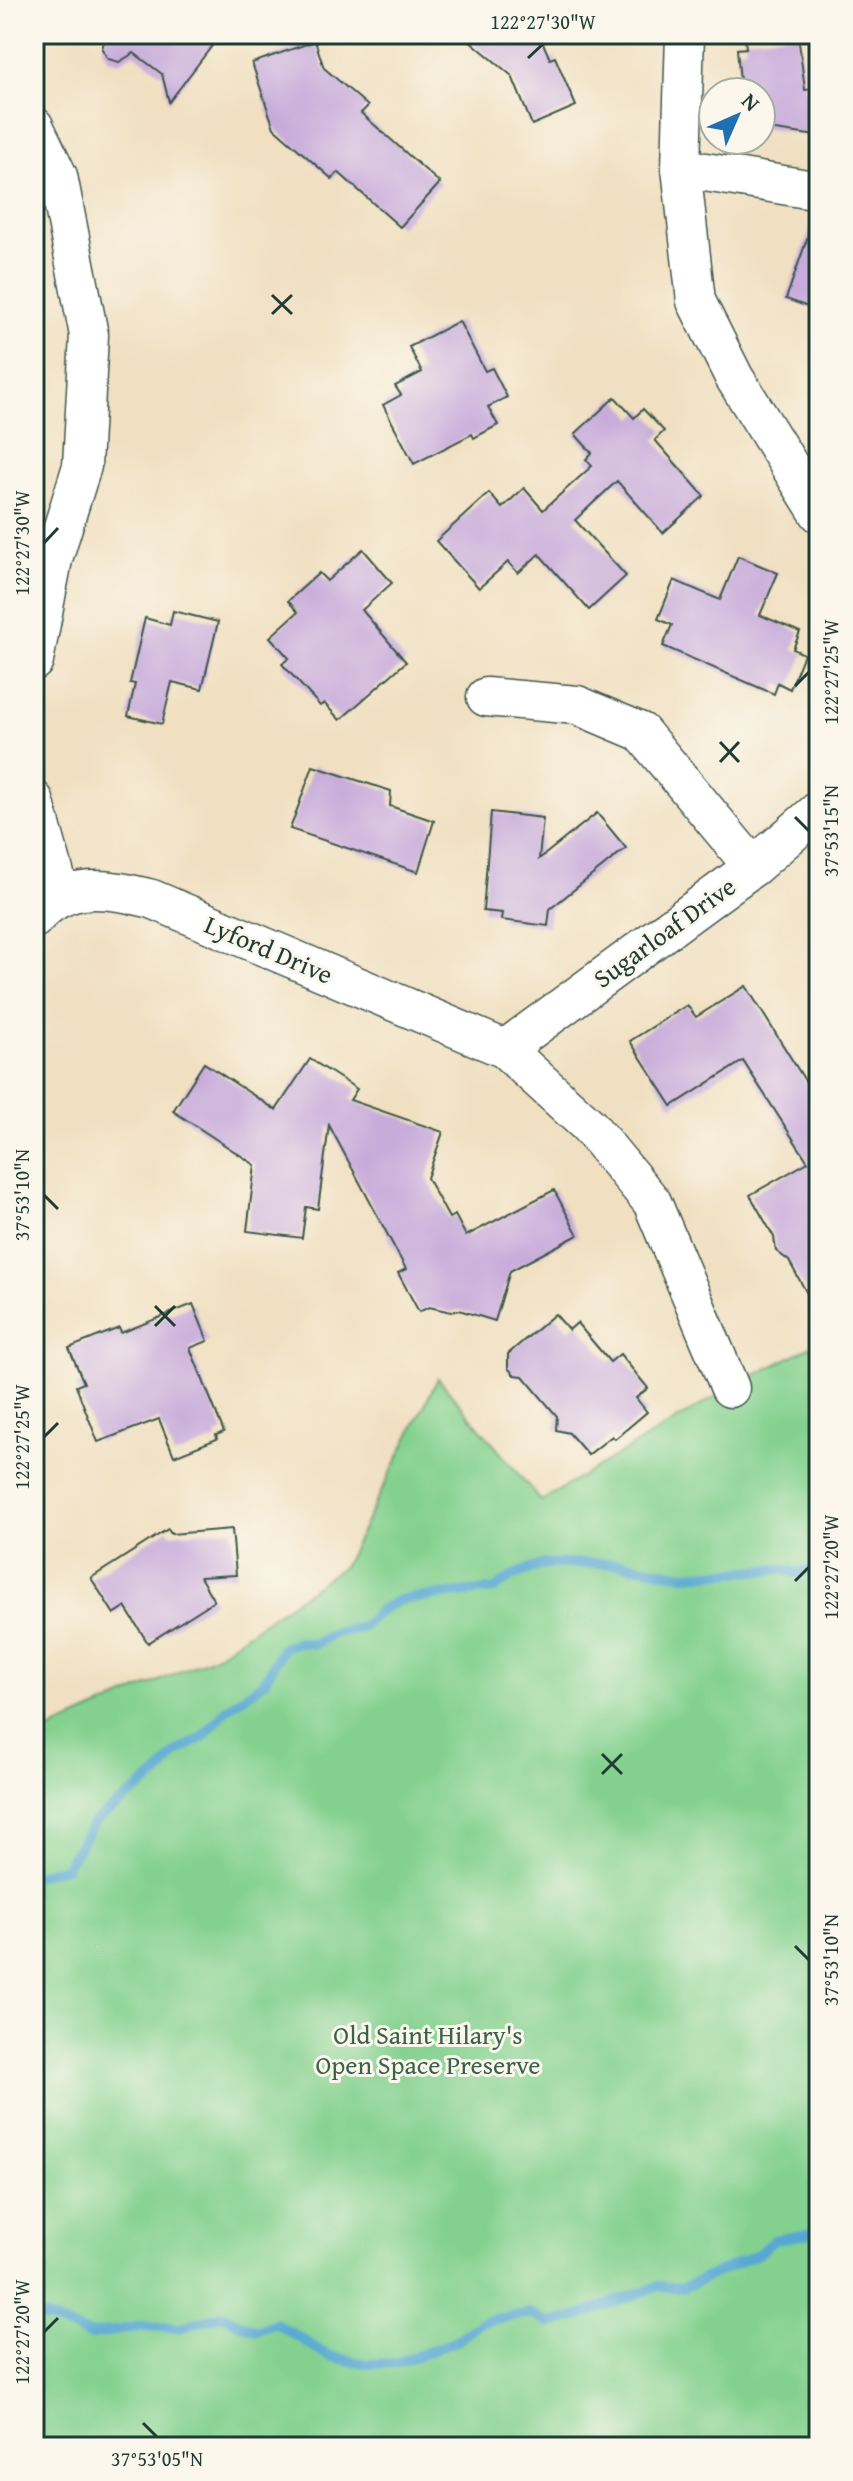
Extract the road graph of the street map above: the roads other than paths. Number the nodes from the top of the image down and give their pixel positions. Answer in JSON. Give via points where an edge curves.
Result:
{"nodes":[{"id":1,"x":685,"y":34,"type":"edge"},
{"id":2,"x":34,"y":126,"type":"edge"},
{"id":3,"x":681,"y":168,"type":"junction"},
{"id":4,"x":819,"y":191,"type":"edge"},
{"id":5,"x":819,"y":513,"type":"edge"},
{"id":6,"x":44,"y":556,"type":"edge"},
{"id":7,"x":34,"y":661,"type":"edge"},
{"id":8,"x":486,"y":697,"type":"dead end"},
{"id":9,"x":34,"y":800,"type":"edge"},
{"id":10,"x":819,"y":810,"type":"edge"},
{"id":11,"x":753,"y":867,"type":"junction"},
{"id":12,"x":48,"y":908,"type":"edge"},
{"id":13,"x":505,"y":1049,"type":"junction"},
{"id":14,"x":730,"y":1388,"type":"dead end"}],
"edges":[{"from":1,"to":3,"type":"street"},
{"from":2,"to":6,"type":"street","via":[[58,176],[89,335],[82,466]]},
{"from":3,"to":4,"type":"street"},
{"from":3,"to":5,"type":"street","via":[[696,301],[734,377]]},
{"from":6,"to":7,"type":"street"},
{"from":8,"to":11,"type":"street","via":[[577,705],[641,732]]},
{"from":9,"to":12,"type":"street"},
{"from":10,"to":11,"type":"street","name":"Sugarloaf Drive"},
{"from":11,"to":13,"type":"street","name":"Sugarloaf Drive"},
{"from":12,"to":13,"type":"street","name":"Lyford Drive","via":[[108,888],[152,899]]},
{"from":13,"to":14,"type":"street","name":"Lyford Drive","via":[[589,1126],[652,1202]]}]}
